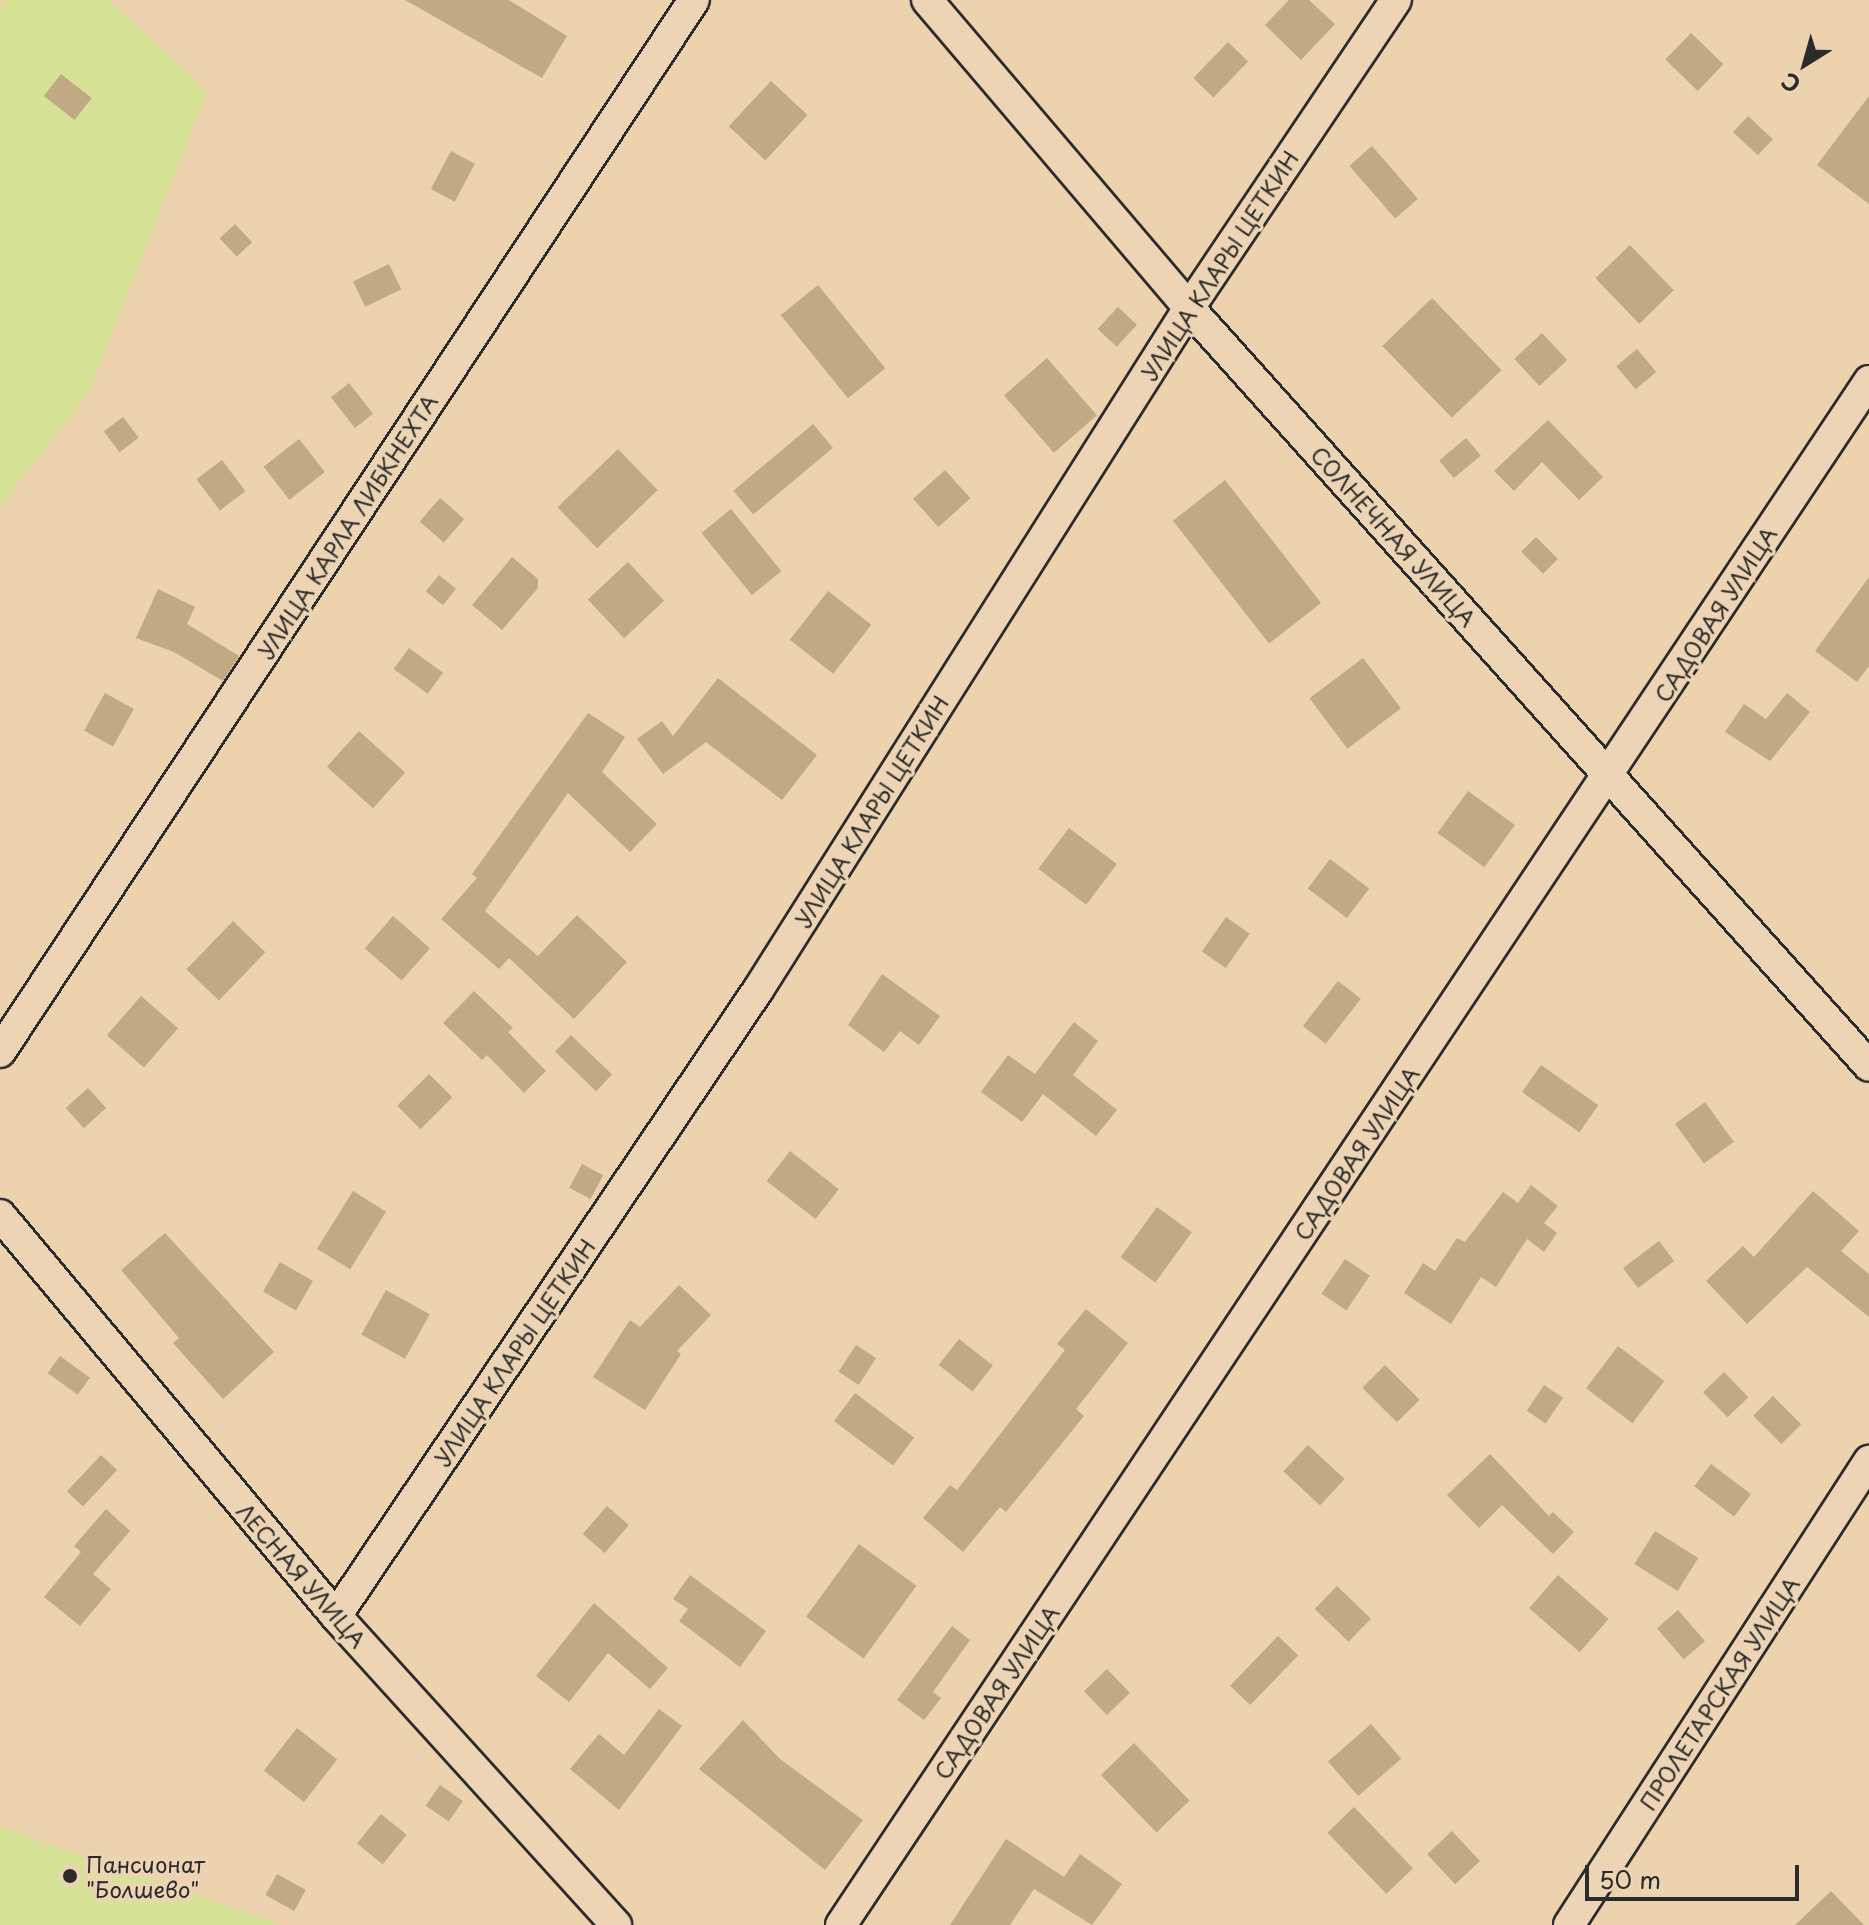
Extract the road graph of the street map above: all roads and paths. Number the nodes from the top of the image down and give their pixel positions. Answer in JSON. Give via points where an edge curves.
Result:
{"nodes":[{"id":1,"x":694,"y":0,"type":"edge"},
{"id":2,"x":927,"y":0,"type":"edge"},
{"id":3,"x":1396,"y":0,"type":"edge"},
{"id":4,"x":1189,"y":308,"type":"junction"},
{"id":5,"x":1869,"y":381,"type":"edge"},
{"id":6,"x":1609,"y":774,"type":"junction"},
{"id":7,"x":0,"y":1052,"type":"edge"},
{"id":8,"x":1869,"y":1066,"type":"edge"},
{"id":9,"x":0,"y":1215,"type":"edge"},
{"id":10,"x":1869,"y":1461,"type":"edge"},
{"id":11,"x":336,"y":1616,"type":"junction"},
{"id":12,"x":616,"y":1925,"type":"edge"},
{"id":13,"x":841,"y":1925,"type":"edge"},
{"id":14,"x":1569,"y":1925,"type":"edge"}],
"edges":[{"from":1,"to":7,"type":"street","name":"УЛИЦА КАРЛА ЛИБКНЕХТА"},
{"from":2,"to":4,"type":"street","name":"СОЛНЕЧНАЯ УЛИЦА"},
{"from":3,"to":4,"type":"street","name":"УЛИЦА КЛАРЫ ЦЕТКИН"},
{"from":4,"to":6,"type":"street","name":"СОЛНЕЧНАЯ УЛИЦА"},
{"from":4,"to":11,"type":"street","name":"УЛИЦА КЛАРЫ ЦЕТКИН","via":[[758,990]]},
{"from":5,"to":6,"type":"street","name":"САДОВАЯ УЛИЦА"},
{"from":6,"to":8,"type":"street","name":"СОЛНЕЧНАЯ УЛИЦА"},
{"from":6,"to":13,"type":"street","name":"САДОВАЯ УЛИЦА"},
{"from":9,"to":11,"type":"street","name":"ЛЕСНАЯ УЛИЦА"},
{"from":10,"to":14,"type":"street","name":"ПРОЛЕТАРСКАЯ УЛИЦА"},
{"from":11,"to":12,"type":"street","name":"ЛЕСНАЯ УЛИЦА"}]}
